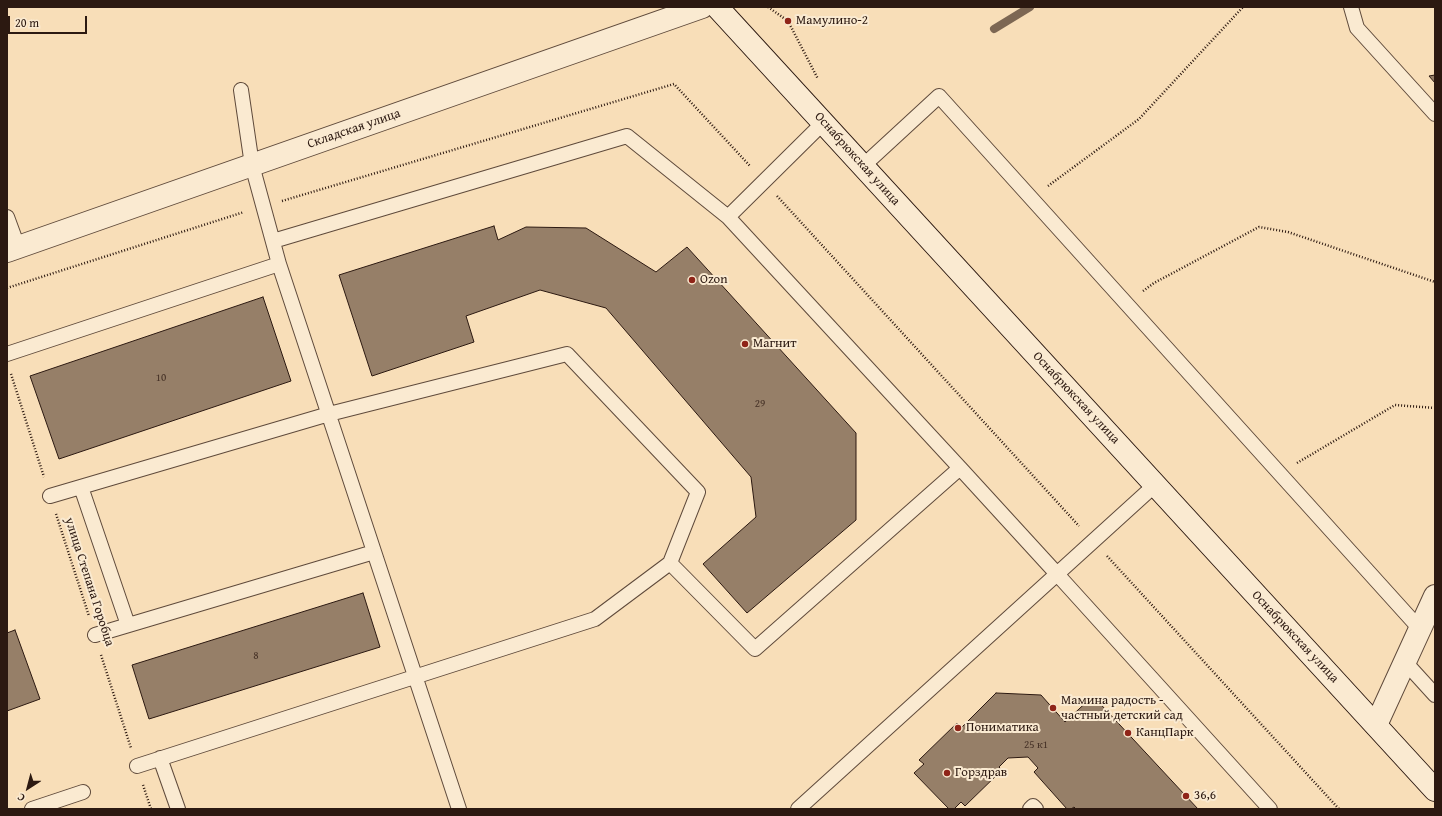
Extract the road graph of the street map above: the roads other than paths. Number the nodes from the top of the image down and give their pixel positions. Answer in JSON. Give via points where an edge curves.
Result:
{"nodes":[{"id":1,"x":702,"y":7,"type":"edge"},
{"id":2,"x":717,"y":7,"type":"edge"},
{"id":3,"x":1351,"y":7,"type":"edge"},
{"id":4,"x":241,"y":90,"type":"dead end"},
{"id":5,"x":1435,"y":114,"type":"edge"},
{"id":6,"x":824,"y":122,"type":"junction"},
{"id":7,"x":252,"y":165,"type":"junction"},
{"id":8,"x":863,"y":166,"type":"junction"},
{"id":9,"x":7,"y":217,"type":"edge"},
{"id":10,"x":728,"y":217,"type":"junction"},
{"id":11,"x":273,"y":241,"type":"junction"},
{"id":12,"x":13,"y":249,"type":"edge"},
{"id":13,"x":279,"y":264,"type":"junction"},
{"id":14,"x":7,"y":354,"type":"edge"},
{"id":15,"x":329,"y":414,"type":"junction"},
{"id":16,"x":960,"y":468,"type":"junction"},
{"id":17,"x":1155,"y":485,"type":"junction"},
{"id":18,"x":81,"y":487,"type":"junction"},
{"id":19,"x":50,"y":496,"type":"road end"},
{"id":20,"x":374,"y":552,"type":"junction"},
{"id":21,"x":670,"y":563,"type":"junction"},
{"id":22,"x":1057,"y":574,"type":"junction"},
{"id":23,"x":1435,"y":596,"type":"edge"},
{"id":24,"x":128,"y":625,"type":"junction"},
{"id":25,"x":1420,"y":629,"type":"junction"},
{"id":26,"x":95,"y":635,"type":"road end"},
{"id":27,"x":1405,"y":662,"type":"junction"},
{"id":28,"x":416,"y":676,"type":"junction"},
{"id":29,"x":1435,"y":694,"type":"edge"},
{"id":30,"x":1376,"y":725,"type":"junction"},
{"id":31,"x":160,"y":758,"type":"junction"},
{"id":32,"x":137,"y":766,"type":"road end"},
{"id":33,"x":1435,"y":790,"type":"edge"},
{"id":34,"x":83,"y":792,"type":"dead end"},
{"id":35,"x":32,"y":809,"type":"edge"},
{"id":36,"x":178,"y":809,"type":"edge"},
{"id":37,"x":459,"y":809,"type":"edge"},
{"id":38,"x":798,"y":809,"type":"edge"},
{"id":39,"x":1030,"y":809,"type":"edge"},
{"id":40,"x":1036,"y":809,"type":"edge"},
{"id":41,"x":1270,"y":809,"type":"edge"}],
"edges":[{"from":1,"to":7,"type":"street","name":"Складская улица"},
{"from":2,"to":6,"type":"street","name":"Оснабрюкская улица"},
{"from":3,"to":5,"type":"lane","via":[[1357,28]]},
{"from":4,"to":7,"type":"lane"},
{"from":6,"to":8,"type":"street","name":"Оснабрюкская улица"},
{"from":6,"to":10,"type":"lane"},
{"from":7,"to":11,"type":"lane"},
{"from":7,"to":12,"type":"street","name":"Складская улица"},
{"from":8,"to":17,"type":"street","name":"Оснабрюкская улица"},
{"from":8,"to":25,"type":"lane","via":[[939,96]]},
{"from":9,"to":12,"type":"lane"},
{"from":10,"to":11,"type":"lane","via":[[628,136]]},
{"from":10,"to":16,"type":"lane"},
{"from":11,"to":13,"type":"lane"},
{"from":13,"to":14,"type":"lane"},
{"from":13,"to":15,"type":"lane"},
{"from":15,"to":18,"type":"lane"},
{"from":15,"to":20,"type":"lane"},
{"from":15,"to":21,"type":"lane","via":[[567,354],[698,492]]},
{"from":16,"to":21,"type":"lane","via":[[755,649]]},
{"from":16,"to":22,"type":"lane"},
{"from":17,"to":22,"type":"lane"},
{"from":17,"to":30,"type":"street","name":"Оснабрюкская улица"},
{"from":18,"to":19,"type":"lane"},
{"from":18,"to":24,"type":"lane"},
{"from":20,"to":24,"type":"lane"},
{"from":20,"to":28,"type":"lane"},
{"from":21,"to":28,"type":"lane","via":[[595,619]]},
{"from":22,"to":38,"type":"lane"},
{"from":22,"to":41,"type":"lane"},
{"from":23,"to":25,"type":"street"},
{"from":24,"to":26,"type":"lane"},
{"from":25,"to":27,"type":"street"},
{"from":27,"to":29,"type":"lane"},
{"from":27,"to":30,"type":"street"},
{"from":28,"to":31,"type":"lane"},
{"from":28,"to":37,"type":"lane"},
{"from":30,"to":33,"type":"street","name":"Оснабрюкская улица"},
{"from":31,"to":32,"type":"lane"},
{"from":31,"to":36,"type":"lane"},
{"from":34,"to":35,"type":"lane"},
{"from":39,"to":40,"type":"lane","via":[[1033,806]]}]}
